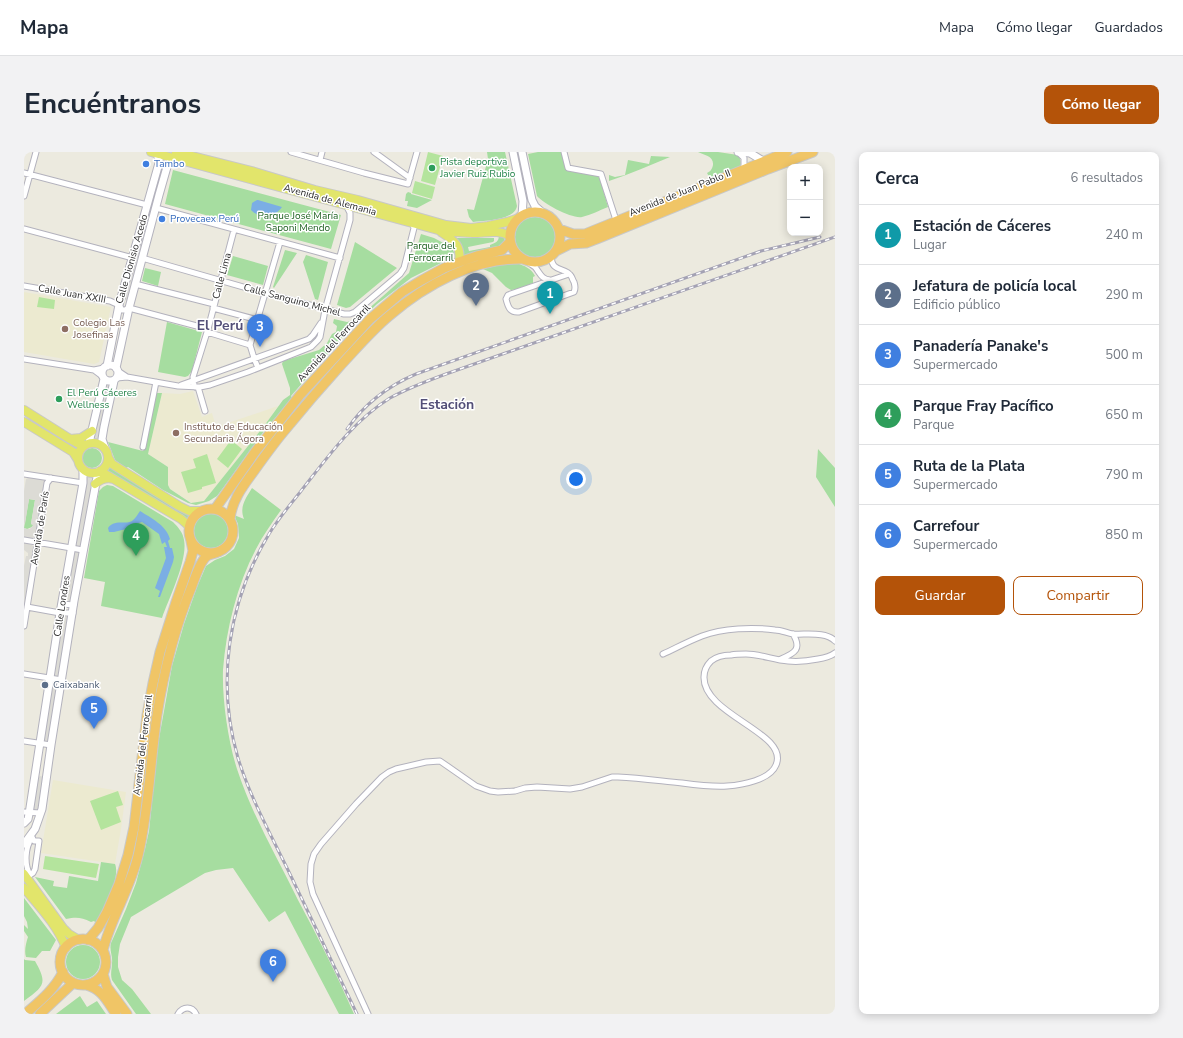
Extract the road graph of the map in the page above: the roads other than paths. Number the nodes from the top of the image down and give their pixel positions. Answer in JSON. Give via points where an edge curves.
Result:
{"nodes":[{"id":1,"x":36,"y":152,"type":"edge"},
{"id":2,"x":291,"y":152,"type":"edge"},
{"id":3,"x":322,"y":152,"type":"edge"},
{"id":4,"x":374,"y":152,"type":"edge"},
{"id":5,"x":417,"y":152,"type":"edge"},
{"id":6,"x":522,"y":152,"type":"edge"},
{"id":7,"x":564,"y":152,"type":"edge"},
{"id":8,"x":738,"y":152,"type":"edge"},
{"id":9,"x":787,"y":152,"type":"edge"},
{"id":10,"x":813,"y":152,"type":"edge"},
{"id":11,"x":513,"y":153,"type":"edge"},
{"id":12,"x":159,"y":154,"type":"edge"},
{"id":13,"x":175,"y":155,"type":"edge"},
{"id":14,"x":200,"y":159,"type":"junction"},
{"id":15,"x":320,"y":160,"type":"junction"},
{"id":16,"x":763,"y":160,"type":"edge"},
{"id":17,"x":167,"y":167,"type":"junction"},
{"id":18,"x":742,"y":170,"type":"junction"},
{"id":19,"x":24,"y":174,"type":"edge"},
{"id":20,"x":30,"y":175,"type":"junction"},
{"id":21,"x":410,"y":178,"type":"junction"},
{"id":22,"x":24,"y":196,"type":"edge"},
{"id":23,"x":147,"y":205,"type":"junction"},
{"id":24,"x":346,"y":205,"type":"junction"},
{"id":25,"x":156,"y":208,"type":"junction"},
{"id":26,"x":361,"y":209,"type":"junction"},
{"id":27,"x":544,"y":214,"type":"junction"},
{"id":28,"x":520,"y":217,"type":"junction"},
{"id":29,"x":615,"y":217,"type":"dead end"},
{"id":30,"x":350,"y":220,"type":"junction"},
{"id":31,"x":412,"y":222,"type":"junction"},
{"id":32,"x":559,"y":228,"type":"junction"},
{"id":33,"x":24,"y":229,"type":"edge"},
{"id":34,"x":234,"y":230,"type":"junction"},
{"id":35,"x":438,"y":230,"type":"junction"},
{"id":36,"x":510,"y":239,"type":"junction"},
{"id":37,"x":280,"y":242,"type":"junction"},
{"id":38,"x":554,"y":254,"type":"junction"},
{"id":39,"x":133,"y":258,"type":"junction"},
{"id":40,"x":142,"y":258,"type":"junction"},
{"id":41,"x":340,"y":258,"type":"junction"},
{"id":42,"x":524,"y":260,"type":"junction"},
{"id":43,"x":458,"y":262,"type":"junction"},
{"id":44,"x":556,"y":268,"type":"junction"},
{"id":45,"x":569,"y":274,"type":"junction"},
{"id":46,"x":539,"y":275,"type":"junction"},
{"id":47,"x":553,"y":279,"type":"junction"},
{"id":48,"x":221,"y":281,"type":"junction"},
{"id":49,"x":135,"y":284,"type":"junction"},
{"id":50,"x":24,"y":286,"type":"edge"},
{"id":51,"x":532,"y":286,"type":"junction"},
{"id":52,"x":266,"y":293,"type":"junction"},
{"id":53,"x":119,"y":305,"type":"junction"},
{"id":54,"x":214,"y":306,"type":"junction"},
{"id":55,"x":129,"y":308,"type":"junction"},
{"id":56,"x":325,"y":310,"type":"junction"},
{"id":57,"x":258,"y":320,"type":"junction"},
{"id":58,"x":322,"y":322,"type":"junction"},
{"id":59,"x":207,"y":330,"type":"junction"},
{"id":60,"x":309,"y":339,"type":"junction"},
{"id":61,"x":250,"y":345,"type":"junction"},
{"id":62,"x":311,"y":347,"type":"junction"},
{"id":63,"x":256,"y":357,"type":"junction"},
{"id":64,"x":24,"y":359,"type":"edge"},
{"id":65,"x":106,"y":367,"type":"junction"},
{"id":66,"x":260,"y":367,"type":"junction"},
{"id":67,"x":196,"y":369,"type":"junction"},
{"id":68,"x":94,"y":370,"type":"junction"},
{"id":69,"x":116,"y":375,"type":"junction"},
{"id":70,"x":207,"y":376,"type":"junction"},
{"id":71,"x":103,"y":377,"type":"junction"},
{"id":72,"x":195,"y":380,"type":"junction"},
{"id":73,"x":156,"y":382,"type":"junction"},
{"id":74,"x":178,"y":386,"type":"junction"},
{"id":75,"x":198,"y":387,"type":"junction"},
{"id":76,"x":24,"y":410,"type":"edge"},
{"id":77,"x":205,"y":411,"type":"dead end"},
{"id":78,"x":24,"y":422,"type":"edge"},
{"id":79,"x":92,"y":431,"type":"junction"},
{"id":80,"x":70,"y":439,"type":"junction"},
{"id":81,"x":87,"y":444,"type":"junction"},
{"id":82,"x":143,"y":447,"type":"dead end"},
{"id":83,"x":104,"y":448,"type":"junction"},
{"id":84,"x":108,"y":457,"type":"junction"},
{"id":85,"x":78,"y":460,"type":"junction"},
{"id":86,"x":83,"y":469,"type":"junction"},
{"id":87,"x":99,"y":472,"type":"junction"},
{"id":88,"x":24,"y":474,"type":"edge"},
{"id":89,"x":51,"y":478,"type":"junction"},
{"id":90,"x":117,"y":480,"type":"junction"},
{"id":91,"x":83,"y":483,"type":"junction"},
{"id":92,"x":95,"y":484,"type":"junction"},
{"id":93,"x":214,"y":509,"type":"junction"},
{"id":94,"x":202,"y":511,"type":"junction"},
{"id":95,"x":230,"y":519,"type":"junction"},
{"id":96,"x":189,"y":526,"type":"junction"},
{"id":97,"x":24,"y":540,"type":"edge"},
{"id":98,"x":191,"y":541,"type":"junction"},
{"id":99,"x":38,"y":542,"type":"junction"},
{"id":100,"x":72,"y":548,"type":"junction"},
{"id":101,"x":83,"y":550,"type":"junction"},
{"id":102,"x":218,"y":552,"type":"junction"},
{"id":103,"x":62,"y":604,"type":"junction"},
{"id":104,"x":74,"y":605,"type":"junction"},
{"id":105,"x":27,"y":607,"type":"junction"},
{"id":106,"x":60,"y":613,"type":"junction"},
{"id":107,"x":73,"y":613,"type":"junction"},
{"id":108,"x":24,"y":626,"type":"edge"},
{"id":109,"x":793,"y":634,"type":"junction"},
{"id":110,"x":835,"y":641,"type":"edge"},
{"id":111,"x":835,"y":653,"type":"edge"},
{"id":112,"x":663,"y":654,"type":"dead end"},
{"id":113,"x":780,"y":660,"type":"junction"},
{"id":114,"x":24,"y":674,"type":"edge"},
{"id":115,"x":51,"y":678,"type":"junction"},
{"id":116,"x":62,"y":680,"type":"junction"},
{"id":117,"x":24,"y":741,"type":"edge"},
{"id":118,"x":40,"y":743,"type":"junction"},
{"id":119,"x":51,"y":745,"type":"junction"},
{"id":120,"x":37,"y":767,"type":"junction"},
{"id":121,"x":48,"y":769,"type":"junction"},
{"id":122,"x":27,"y":813,"type":"edge"},
{"id":123,"x":40,"y":815,"type":"junction"},
{"id":124,"x":24,"y":823,"type":"edge"},
{"id":125,"x":24,"y":844,"type":"edge"},
{"id":126,"x":27,"y":874,"type":"edge"},
{"id":127,"x":24,"y":888,"type":"edge"},
{"id":128,"x":84,"y":940,"type":"junction"},
{"id":129,"x":66,"y":948,"type":"junction"},
{"id":130,"x":103,"y":950,"type":"junction"},
{"id":131,"x":63,"y":972,"type":"junction"},
{"id":132,"x":103,"y":974,"type":"junction"},
{"id":133,"x":73,"y":983,"type":"junction"},
{"id":134,"x":86,"y":985,"type":"junction"},
{"id":135,"x":25,"y":1014,"type":"edge"},
{"id":136,"x":40,"y":1014,"type":"edge"},
{"id":137,"x":116,"y":1014,"type":"edge"},
{"id":138,"x":127,"y":1014,"type":"edge"},
{"id":139,"x":178,"y":1014,"type":"edge"},
{"id":140,"x":196,"y":1014,"type":"edge"},
{"id":141,"x":368,"y":1014,"type":"edge"}],
"edges":[{"from":1,"to":20,"type":"street"},
{"from":2,"to":15,"type":"street"},
{"from":3,"to":15,"type":"street"},
{"from":4,"to":21,"type":"street"},
{"from":5,"to":21,"type":"street"},
{"from":6,"to":27,"type":"main road","via":[[532,200]]},
{"from":7,"to":29,"type":"street","via":[[568,168],[601,174]]},
{"from":8,"to":16,"type":"main road","via":[[750,153]]},
{"from":8,"to":18,"type":"street","via":[[744,158]]},
{"from":9,"to":16,"type":"highway","name":"Avenida de Juan Pablo II"},
{"from":10,"to":16,"type":"highway","name":"Avenida de Juan Pablo II"},
{"from":11,"to":28,"type":"main road","via":[[523,202]]},
{"from":12,"to":13,"type":"main road","name":"Avenida de Alemania"},
{"from":12,"to":14,"type":"main road"},
{"from":12,"to":17,"type":"main road","via":[[168,160]]},
{"from":12,"to":23,"type":"main road","name":"Calle Dionisio Acedo","via":[[159,163]]},
{"from":13,"to":14,"type":"main road","name":"Avenida de Alemania"},
{"from":13,"to":17,"type":"main road"},
{"from":13,"to":24,"type":"main road","name":"Avenida de Alemania"},
{"from":14,"to":28,"type":"main road","name":"Avenida de Alemania","via":[[446,225],[471,228],[507,222]]},
{"from":15,"to":21,"type":"street","via":[[408,184]]},
{"from":16,"to":18,"type":"highway","name":"Avenida de Juan Pablo II"},
{"from":16,"to":38,"type":"highway","name":"Avenida de Juan Pablo II","via":[[593,240],[570,244]]},
{"from":17,"to":25,"type":"main road","name":"Calle Dionisio Acedo"},
{"from":18,"to":32,"type":"highway","name":"Avenida de Juan Pablo II","via":[[585,234],[573,234]]},
{"from":19,"to":20,"type":"street"},
{"from":20,"to":22,"type":"street"},
{"from":20,"to":23,"type":"street"},
{"from":23,"to":25,"type":"street","via":[[152,210]]},
{"from":23,"to":39,"type":"main road","name":"Calle Dionisio Acedo"},
{"from":24,"to":26,"type":"main road","name":"Avenida de Alemania"},
{"from":24,"to":30,"type":"street"},
{"from":25,"to":34,"type":"street"},
{"from":25,"to":40,"type":"main road","name":"Calle Dionisio Acedo"},
{"from":26,"to":30,"type":"street"},
{"from":26,"to":31,"type":"main road","name":"Avenida de Alemania"},
{"from":27,"to":28,"type":"highway","via":[[530,212]]},
{"from":27,"to":32,"type":"highway","via":[[555,221]]},
{"from":28,"to":36,"type":"highway","via":[[513,226]]},
{"from":30,"to":41,"type":"street"},
{"from":31,"to":35,"type":"main road","name":"Avenida de Alemania"},
{"from":31,"to":56,"type":"street","name":"Calle Sanguino Michel","via":[[414,228],[404,268],[400,274],[355,312],[344,314]]},
{"from":32,"to":38,"type":"highway","via":[[560,244]]},
{"from":33,"to":39,"type":"street"},
{"from":34,"to":37,"type":"street"},
{"from":34,"to":48,"type":"street","name":"Calle Lima"},
{"from":35,"to":36,"type":"main road","name":"Avenida de Alemania","via":[[497,232]]},
{"from":35,"to":43,"type":"main road","via":[[453,240],[458,247]]},
{"from":36,"to":42,"type":"highway","via":[[514,250]]},
{"from":36,"to":43,"type":"highway","name":"Avenida del Ferrocarril","via":[[502,250]]},
{"from":37,"to":41,"type":"street"},
{"from":37,"to":52,"type":"street"},
{"from":38,"to":42,"type":"highway","via":[[538,262]]},
{"from":38,"to":44,"type":"street","via":[[552,263]]},
{"from":39,"to":53,"type":"main road","name":"Calle Dionisio Acedo"},
{"from":40,"to":48,"type":"street","name":"Calle Sanguino Michel"},
{"from":40,"to":49,"type":"main road","name":"Calle Dionisio Acedo"},
{"from":41,"to":56,"type":"street"},
{"from":42,"to":46,"type":"street","via":[[536,269]]},
{"from":42,"to":95,"type":"highway","name":"Avenida del Ferrocarril","via":[[502,260],[462,271],[427,288],[389,316],[347,358],[268,451],[240,490]]},
{"from":43,"to":93,"type":"highway","name":"Avenida del Ferrocarril","via":[[402,292],[370,319],[300,395]]},
{"from":44,"to":45,"type":"street"},
{"from":44,"to":47,"type":"street","via":[[558,275]]},
{"from":45,"to":47,"type":"street"},
{"from":45,"to":51,"type":"street","via":[[576,288],[573,293],[519,312],[509,308],[506,299],[508,294]]},
{"from":46,"to":47,"type":"street","via":[[544,279]]},
{"from":46,"to":51,"type":"street"},
{"from":47,"to":51,"type":"street"},
{"from":48,"to":52,"type":"street","name":"Calle Sanguino Michel"},
{"from":48,"to":54,"type":"street","name":"Calle Lima"},
{"from":49,"to":54,"type":"street"},
{"from":49,"to":55,"type":"main road","name":"Calle Dionisio Acedo"},
{"from":50,"to":53,"type":"street","name":"Calle Juan XXIII","via":[[110,301]]},
{"from":52,"to":56,"type":"street","name":"Calle Sanguino Michel"},
{"from":52,"to":57,"type":"street"},
{"from":53,"to":55,"type":"street","name":"Calle Juan XXIII","via":[[123,303]]},
{"from":53,"to":65,"type":"main road","name":"Calle Dionisio Acedo"},
{"from":54,"to":57,"type":"street"},
{"from":54,"to":59,"type":"street","name":"Calle Lima"},
{"from":55,"to":59,"type":"street","name":"Calle Juan XXIII"},
{"from":55,"to":69,"type":"main road","name":"Calle Dionisio Acedo"},
{"from":56,"to":58,"type":"street"},
{"from":57,"to":61,"type":"street"},
{"from":58,"to":60,"type":"street"},
{"from":58,"to":62,"type":"street","via":[[320,337]]},
{"from":59,"to":61,"type":"street","name":"Calle Juan XXIII"},
{"from":59,"to":67,"type":"street","name":"Calle Lima"},
{"from":60,"to":62,"type":"street"},
{"from":60,"to":63,"type":"street"},
{"from":61,"to":63,"type":"street"},
{"from":62,"to":66,"type":"street"},
{"from":63,"to":66,"type":"street","via":[[262,363]]},
{"from":63,"to":70,"type":"street"},
{"from":64,"to":68,"type":"street"},
{"from":65,"to":68,"type":"street"},
{"from":65,"to":69,"type":"main road","via":[[112,365]]},
{"from":65,"to":71,"type":"main road","name":"Calle Dionisio Acedo","via":[[102,373]]},
{"from":66,"to":75,"type":"street"},
{"from":67,"to":70,"type":"street"},
{"from":67,"to":72,"type":"street","name":"Calle Lima"},
{"from":68,"to":71,"type":"street"},
{"from":69,"to":71,"type":"main road","via":[[109,382]]},
{"from":69,"to":73,"type":"street"},
{"from":69,"to":83,"type":"main road","name":"Calle Dionisio Acedo","via":[[102,439]]},
{"from":70,"to":72,"type":"street"},
{"from":71,"to":79,"type":"main road"},
{"from":72,"to":74,"type":"street"},
{"from":72,"to":75,"type":"street","name":"Calle Lima"},
{"from":73,"to":74,"type":"street"},
{"from":73,"to":82,"type":"street"},
{"from":74,"to":75,"type":"street"},
{"from":75,"to":77,"type":"street","name":"Calle Lima"},
{"from":76,"to":80,"type":"main road"},
{"from":78,"to":85,"type":"main road","via":[[73,452]]},
{"from":79,"to":80,"type":"main road","via":[[82,438]]},
{"from":79,"to":81,"type":"main road"},
{"from":80,"to":81,"type":"main road","via":[[79,444]]},
{"from":81,"to":83,"type":"main road","via":[[98,443]]},
{"from":81,"to":85,"type":"main road","via":[[79,451]]},
{"from":83,"to":84,"type":"main road"},
{"from":84,"to":87,"type":"main road","via":[[106,465]]},
{"from":84,"to":94,"type":"main road","via":[[112,464],[179,506]]},
{"from":85,"to":86,"type":"main road"},
{"from":86,"to":87,"type":"main road","via":[[92,473]]},
{"from":86,"to":91,"type":"main road","name":"Calle Londres"},
{"from":87,"to":90,"type":"main road"},
{"from":87,"to":92,"type":"main road","name":"Calle Londres"},
{"from":88,"to":89,"type":"street"},
{"from":89,"to":91,"type":"street"},
{"from":89,"to":99,"type":"street","name":"Avenida de París","via":[[47,483]]},
{"from":90,"to":92,"type":"main road","via":[[106,478]]},
{"from":90,"to":96,"type":"main road"},
{"from":91,"to":100,"type":"main road","name":"Calle Londres"},
{"from":92,"to":101,"type":"main road","name":"Calle Londres"},
{"from":93,"to":94,"type":"highway"},
{"from":93,"to":95,"type":"highway"},
{"from":94,"to":96,"type":"highway","via":[[193,518]]},
{"from":95,"to":102,"type":"highway","via":[[234,531],[231,541],[225,549]]},
{"from":96,"to":98,"type":"highway"},
{"from":97,"to":99,"type":"street"},
{"from":98,"to":102,"type":"highway","via":[[201,551],[212,554]]},
{"from":98,"to":128,"type":"highway","name":"Avenida del Ferrocarril","via":[[193,551],[160,652],[153,683],[128,855],[107,912],[98,928]]},
{"from":99,"to":100,"type":"street"},
{"from":99,"to":105,"type":"street","name":"Avenida de París"},
{"from":100,"to":101,"type":"street"},
{"from":100,"to":103,"type":"main road","name":"Calle Londres"},
{"from":101,"to":104,"type":"main road","name":"Calle Londres"},
{"from":102,"to":130,"type":"highway","name":"Avenida del Ferrocarril","via":[[207,556],[201,564],[184,605],[169,654],[157,716],[144,828],[128,887],[107,934]]},
{"from":103,"to":104,"type":"street"},
{"from":103,"to":106,"type":"main road","name":"Calle Londres"},
{"from":104,"to":107,"type":"main road","name":"Calle Londres"},
{"from":105,"to":106,"type":"street"},
{"from":105,"to":108,"type":"street","name":"Avenida de París"},
{"from":106,"to":107,"type":"street"},
{"from":106,"to":115,"type":"main road","name":"Calle Londres"},
{"from":107,"to":116,"type":"main road","name":"Calle Londres"},
{"from":109,"to":110,"type":"street","via":[[828,636]]},
{"from":109,"to":112,"type":"street","via":[[754,629],[718,632],[702,636]]},
{"from":109,"to":113,"type":"street","via":[[798,646],[795,651]]},
{"from":111,"to":113,"type":"street","via":[[825,658],[800,662]]},
{"from":113,"to":141,"type":"street","via":[[747,654],[724,655],[712,660],[704,672],[706,688],[715,700],[763,736],[776,751],[776,764],[772,772],[746,783],[706,786],[618,777],[570,789],[525,788],[498,792],[476,786],[440,761],[396,769],[382,777],[321,844],[314,854],[310,874],[313,894]]},
{"from":114,"to":115,"type":"street"},
{"from":115,"to":116,"type":"street"},
{"from":115,"to":118,"type":"main road","name":"Calle Londres"},
{"from":116,"to":119,"type":"main road","name":"Calle Londres"},
{"from":117,"to":118,"type":"street"},
{"from":118,"to":119,"type":"street"},
{"from":118,"to":120,"type":"main road","name":"Calle Londres"},
{"from":119,"to":121,"type":"main road","name":"Calle Londres"},
{"from":120,"to":121,"type":"street"},
{"from":120,"to":122,"type":"main road","name":"Calle Londres"},
{"from":121,"to":123,"type":"main road","name":"Calle Londres"},
{"from":122,"to":123,"type":"street"},
{"from":122,"to":124,"type":"main road","name":"Calle Londres","via":[[28,819]]},
{"from":123,"to":125,"type":"main road","name":"Calle Londres","via":[[35,829]]},
{"from":126,"to":126,"type":"street","via":[[25,864],[32,837],[34,841],[39,842],[35,869],[33,874]]},
{"from":126,"to":128,"type":"main road","via":[[63,928],[69,934]]},
{"from":127,"to":129,"type":"main road","via":[[45,913]]},
{"from":128,"to":129,"type":"highway","via":[[74,941]]},
{"from":128,"to":130,"type":"highway","via":[[99,945]]},
{"from":129,"to":131,"type":"highway","via":[[61,960]]},
{"from":130,"to":132,"type":"highway","via":[[106,968]]},
{"from":131,"to":133,"type":"highway"},
{"from":131,"to":135,"type":"highway","via":[[50,992]]},
{"from":132,"to":134,"type":"highway","via":[[99,980]]},
{"from":132,"to":138,"type":"highway","via":[[107,987]]},
{"from":133,"to":134,"type":"highway"},
{"from":133,"to":136,"type":"highway"},
{"from":134,"to":137,"type":"highway","via":[[100,991]]},
{"from":139,"to":140,"type":"street","via":[[182,1009],[188,1008]]}]}
